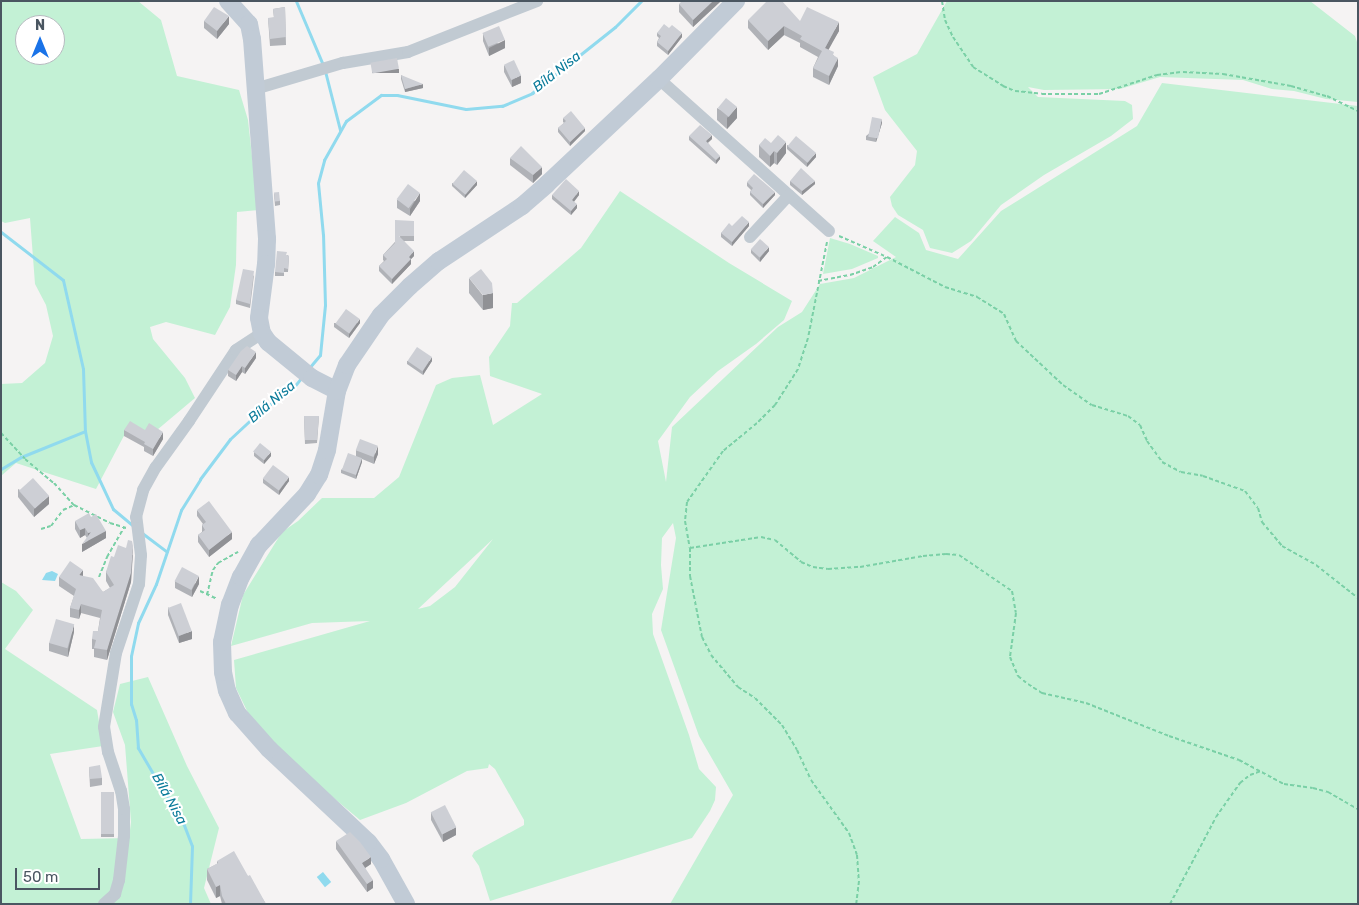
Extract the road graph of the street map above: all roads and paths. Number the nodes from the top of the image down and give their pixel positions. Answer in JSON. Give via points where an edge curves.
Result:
{"nodes":[{"id":1,"x":228,"y":1,"type":"edge"},
{"id":2,"x":537,"y":1,"type":"edge"},
{"id":3,"x":736,"y":1,"type":"edge"},
{"id":4,"x":942,"y":1,"type":"edge"},
{"id":5,"x":659,"y":79,"type":"junction"},
{"id":6,"x":256,"y":89,"type":"junction"},
{"id":7,"x":1358,"y":111,"type":"edge"},
{"id":8,"x":789,"y":195,"type":"junction"},
{"id":9,"x":829,"y":232,"type":"junction"},
{"id":10,"x":750,"y":237,"type":"dead end"},
{"id":11,"x":887,"y":257,"type":"junction"},
{"id":12,"x":818,"y":281,"type":"junction"},
{"id":13,"x":262,"y":333,"type":"junction"},
{"id":14,"x":337,"y":391,"type":"junction"},
{"id":15,"x":1,"y":433,"type":"edge"},
{"id":16,"x":74,"y":505,"type":"junction"},
{"id":17,"x":41,"y":528,"type":"dead end"},
{"id":18,"x":259,"y":545,"type":"junction"},
{"id":19,"x":690,"y":548,"type":"junction"},
{"id":20,"x":99,"y":577,"type":"dead end"},
{"id":21,"x":200,"y":591,"type":"dead end"},
{"id":22,"x":207,"y":594,"type":"junction"},
{"id":23,"x":1358,"y":598,"type":"edge"},
{"id":24,"x":230,"y":605,"type":"junction"},
{"id":25,"x":1261,"y":771,"type":"junction"},
{"id":26,"x":1358,"y":809,"type":"edge"},
{"id":27,"x":104,"y":904,"type":"edge"},
{"id":28,"x":406,"y":904,"type":"edge"},
{"id":29,"x":856,"y":904,"type":"edge"},
{"id":30,"x":1170,"y":904,"type":"edge"}],
"edges":[{"from":1,"to":6,"type":"street","via":[[248,24]]},
{"from":2,"to":6,"type":"street","via":[[408,52],[342,63]]},
{"from":3,"to":5,"type":"street"},
{"from":4,"to":7,"type":"path","via":[[945,20],[973,67],[1015,91],[1099,94],[1157,75],[1183,72],[1224,74],[1291,86],[1326,96]]},
{"from":5,"to":8,"type":"street"},
{"from":5,"to":14,"type":"street","via":[[522,206],[439,261],[410,286],[381,315],[362,341]]},
{"from":6,"to":13,"type":"street","via":[[267,239],[259,318]]},
{"from":8,"to":9,"type":"street"},
{"from":8,"to":10,"type":"street"},
{"from":9,"to":11,"type":"path"},
{"from":9,"to":12,"type":"path"},
{"from":11,"to":12,"type":"path","via":[[858,272]]},
{"from":11,"to":23,"type":"path","via":[[945,287],[977,297],[1004,314],[1016,341],[1063,385],[1092,405],[1128,416],[1140,425],[1162,462],[1180,472],[1203,476],[1245,491],[1258,508],[1262,522],[1282,546],[1316,565]]},
{"from":12,"to":19,"type":"path","via":[[808,338],[788,388],[757,423],[723,451],[687,502],[685,521]]},
{"from":13,"to":14,"type":"street","via":[[268,342],[306,373]]},
{"from":13,"to":27,"type":"street","via":[[236,350],[143,490],[136,517],[141,555],[139,584],[116,653],[104,727],[108,752],[121,791],[124,836],[120,880],[115,894]]},
{"from":14,"to":18,"type":"street","via":[[327,450],[318,475],[307,494]]},
{"from":15,"to":16,"type":"path"},
{"from":16,"to":17,"type":"path","via":[[63,510],[51,526]]},
{"from":16,"to":20,"type":"path","via":[[124,528]]},
{"from":18,"to":22,"type":"path","via":[[218,563]]},
{"from":18,"to":24,"type":"street"},
{"from":19,"to":25,"type":"path","via":[[761,537],[775,540],[801,562],[828,569],[923,556],[959,556],[1012,592],[1016,613],[1010,656],[1018,676],[1028,684],[1042,692],[1086,703],[1239,760]]},
{"from":19,"to":29,"type":"path","via":[[690,576],[702,637],[711,655],[738,687],[755,698],[782,725],[811,780],[849,833],[857,855],[859,881]]},
{"from":21,"to":22,"type":"path"},
{"from":22,"to":24,"type":"path"},
{"from":24,"to":28,"type":"street","via":[[222,642],[223,672],[237,713],[269,749],[362,836],[381,859]]},
{"from":25,"to":26,"type":"path","via":[[1284,784],[1328,792]]},
{"from":25,"to":30,"type":"path","via":[[1240,783],[1216,817]]}]}
